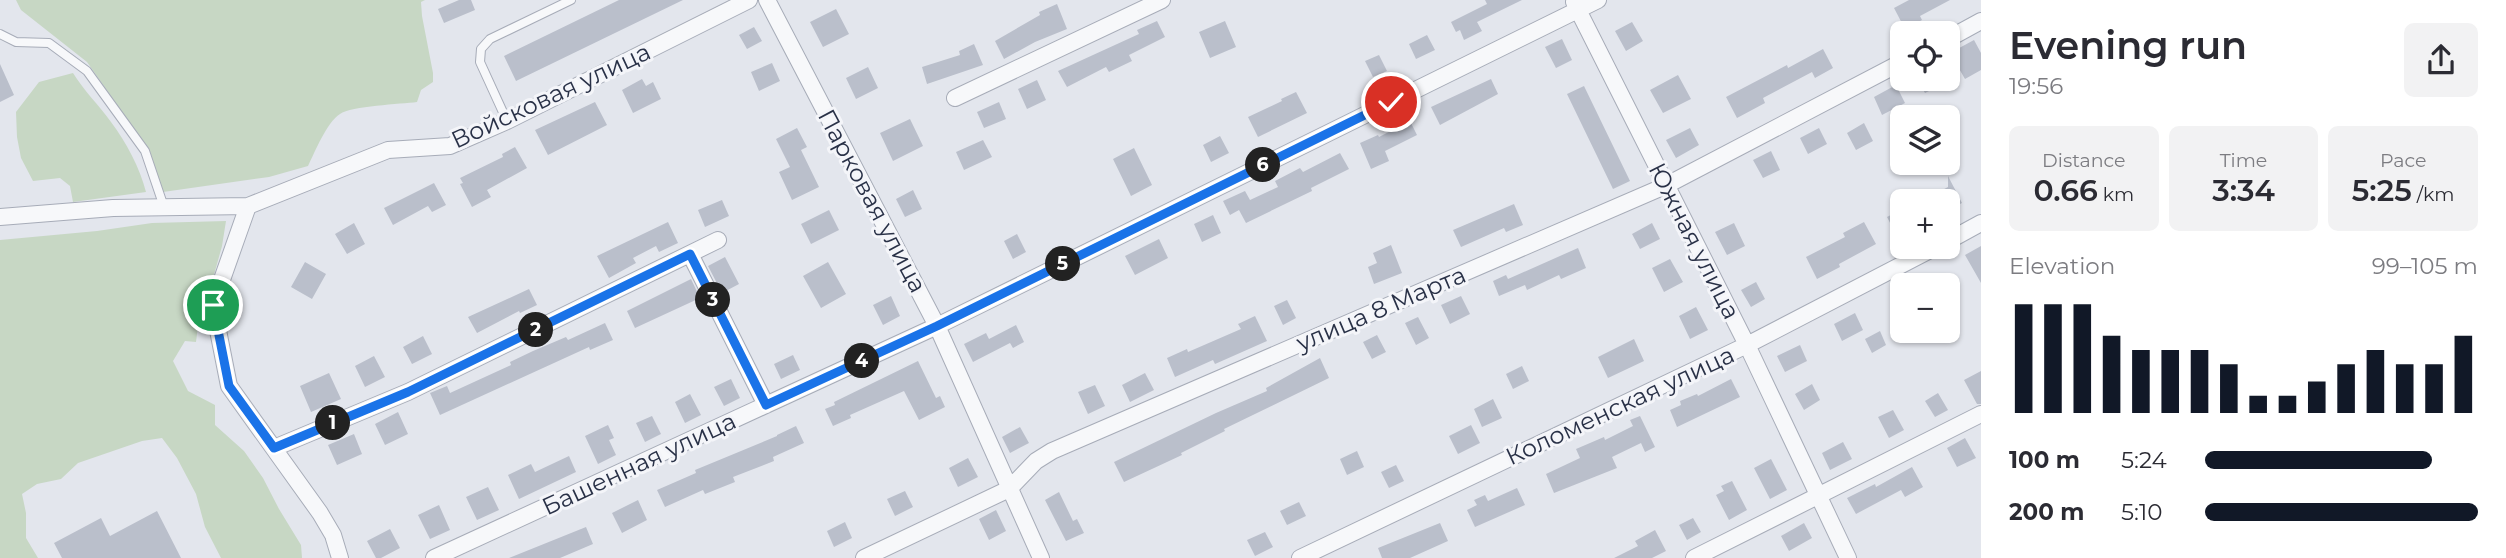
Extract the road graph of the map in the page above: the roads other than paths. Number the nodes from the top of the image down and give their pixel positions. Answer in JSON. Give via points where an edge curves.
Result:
{"nodes":[{"id":1,"x":571,"y":0,"type":"edge"},
{"id":2,"x":749,"y":0,"type":"edge"},
{"id":3,"x":767,"y":0,"type":"edge"},
{"id":4,"x":1162,"y":0,"type":"edge"},
{"id":5,"x":1598,"y":0,"type":"edge"},
{"id":6,"x":1576,"y":5,"type":"edge"},
{"id":7,"x":1981,"y":21,"type":"edge"},
{"id":8,"x":1960,"y":32,"type":"edge"},
{"id":9,"x":0,"y":36,"type":"edge"},
{"id":10,"x":1890,"y":68,"type":"edge"},
{"id":11,"x":955,"y":98,"type":"dead end"},
{"id":12,"x":507,"y":121,"type":"junction"},
{"id":13,"x":1665,"y":186,"type":"junction"},
{"id":14,"x":248,"y":206,"type":"junction"},
{"id":15,"x":164,"y":207,"type":"junction"},
{"id":16,"x":0,"y":217,"type":"edge"},
{"id":17,"x":1981,"y":223,"type":"edge"},
{"id":18,"x":1960,"y":234,"type":"edge"},
{"id":19,"x":718,"y":240,"type":"dead end"},
{"id":20,"x":690,"y":254,"type":"junction"},
{"id":21,"x":1913,"y":259,"type":"edge"},
{"id":22,"x":937,"y":326,"type":"junction"},
{"id":23,"x":1747,"y":345,"type":"junction"},
{"id":24,"x":766,"y":405,"type":"junction"},
{"id":25,"x":1981,"y":414,"type":"edge"},
{"id":26,"x":274,"y":448,"type":"junction"},
{"id":27,"x":1009,"y":489,"type":"junction"},
{"id":28,"x":1819,"y":495,"type":"junction"},
{"id":29,"x":340,"y":558,"type":"edge"},
{"id":30,"x":434,"y":558,"type":"edge"},
{"id":31,"x":864,"y":558,"type":"edge"},
{"id":32,"x":1041,"y":558,"type":"edge"},
{"id":33,"x":1300,"y":558,"type":"edge"},
{"id":34,"x":1694,"y":558,"type":"edge"},
{"id":35,"x":1848,"y":558,"type":"edge"}],
"edges":[{"from":1,"to":12,"type":"lane","via":[[490,39],[481,49],[480,62]]},
{"from":2,"to":12,"type":"street","name":"Войсковая улица"},
{"from":3,"to":22,"type":"street","name":"Парковая улица"},
{"from":4,"to":11,"type":"street"},
{"from":5,"to":6,"type":"street","name":"Башенная улица"},
{"from":6,"to":13,"type":"street","name":"Южная улица"},
{"from":6,"to":22,"type":"street","name":"Башенная улица"},
{"from":7,"to":8,"type":"street"},
{"from":9,"to":15,"type":"lane","via":[[16,42],[49,43],[87,71],[145,151]]},
{"from":10,"to":13,"type":"street","name":"улица 8 Марта"},
{"from":12,"to":14,"type":"street","name":"Войсковая улица","via":[[450,146],[388,150]]},
{"from":13,"to":23,"type":"street","name":"Южная улица"},
{"from":13,"to":27,"type":"street","name":"улица 8 Марта","via":[[1052,451],[1035,461]]},
{"from":14,"to":15,"type":"street"},
{"from":14,"to":26,"type":"street","via":[[213,305],[229,386]]},
{"from":15,"to":16,"type":"street"},
{"from":17,"to":18,"type":"street"},
{"from":19,"to":20,"type":"street"},
{"from":20,"to":24,"type":"street"},
{"from":20,"to":26,"type":"street","via":[[408,392]]},
{"from":21,"to":23,"type":"street","name":"Коломенская улица"},
{"from":22,"to":24,"type":"street","name":"Башенная улица"},
{"from":22,"to":27,"type":"street","name":"Парковая улица"},
{"from":23,"to":28,"type":"street","name":"Южная улица"},
{"from":23,"to":33,"type":"street","name":"Коломенская улица"},
{"from":24,"to":30,"type":"street","name":"Башенная улица"},
{"from":25,"to":28,"type":"street"},
{"from":26,"to":29,"type":"street","via":[[320,513]]},
{"from":27,"to":31,"type":"street","name":"улица 8 Марта"},
{"from":27,"to":32,"type":"street","name":"Парковая улица"},
{"from":28,"to":34,"type":"street"},
{"from":28,"to":35,"type":"street","name":"Южная улица"}]}
